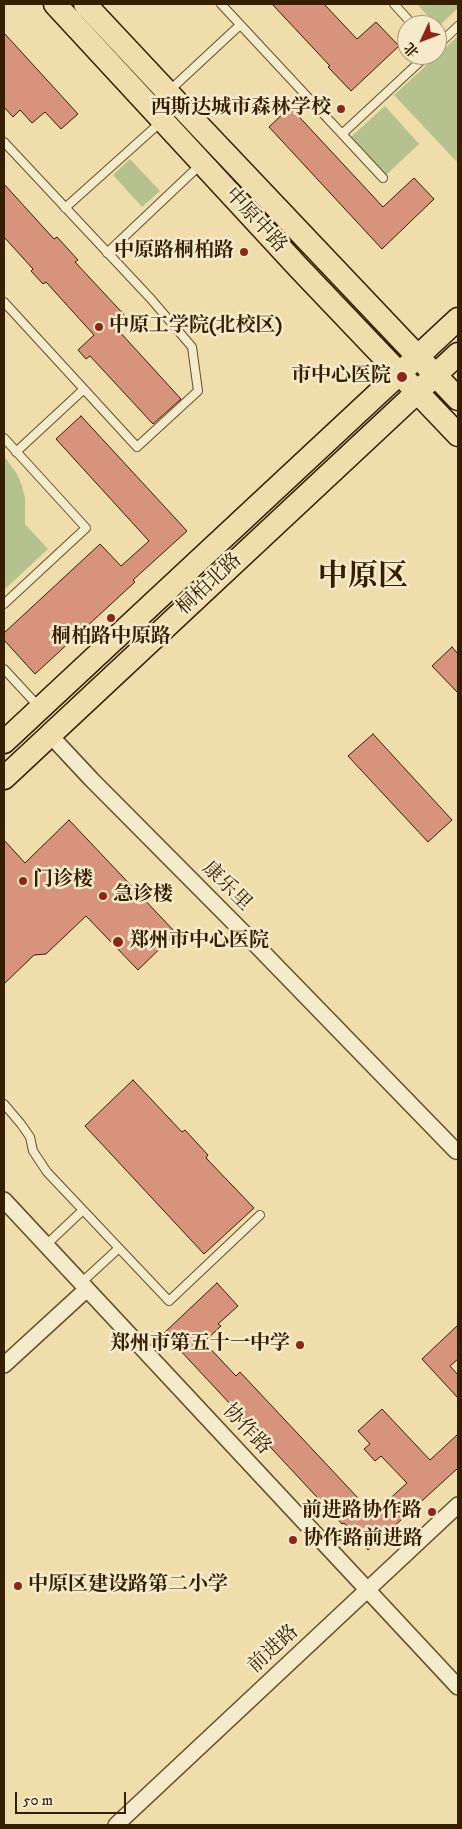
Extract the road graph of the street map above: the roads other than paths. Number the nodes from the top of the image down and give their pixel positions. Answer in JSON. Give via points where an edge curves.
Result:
{"nodes":[{"id":1,"x":55,"y":4,"type":"edge"},
{"id":2,"x":85,"y":4,"type":"edge"},
{"id":3,"x":220,"y":4,"type":"edge"},
{"id":4,"x":394,"y":4,"type":"edge"},
{"id":5,"x":404,"y":15,"type":"edge"},
{"id":6,"x":240,"y":25,"type":"junction"},
{"id":7,"x":458,"y":26,"type":"edge"},
{"id":8,"x":447,"y":36,"type":"edge"},
{"id":9,"x":416,"y":65,"type":"edge"},
{"id":10,"x":168,"y":93,"type":"junction"},
{"id":11,"x":163,"y":120,"type":"junction"},
{"id":12,"x":342,"y":134,"type":"junction"},
{"id":13,"x":4,"y":142,"type":"edge"},
{"id":14,"x":202,"y":163,"type":"junction"},
{"id":15,"x":383,"y":178,"type":"dead end"},
{"id":16,"x":65,"y":208,"type":"junction"},
{"id":17,"x":107,"y":253,"type":"junction"},
{"id":18,"x":5,"y":304,"type":"edge"},
{"id":19,"x":458,"y":319,"type":"edge"},
{"id":20,"x":458,"y":354,"type":"edge"},
{"id":21,"x":418,"y":356,"type":"junction"},
{"id":22,"x":399,"y":373,"type":"junction"},
{"id":23,"x":436,"y":375,"type":"junction"},
{"id":24,"x":84,"y":389,"type":"junction"},
{"id":25,"x":417,"y":392,"type":"junction"},
{"id":26,"x":458,"y":399,"type":"edge"},
{"id":27,"x":458,"y":435,"type":"edge"},
{"id":28,"x":4,"y":438,"type":"edge"},
{"id":29,"x":16,"y":452,"type":"junction"},
{"id":30,"x":4,"y":604,"type":"edge"},
{"id":31,"x":4,"y":669,"type":"edge"},
{"id":32,"x":40,"y":708,"type":"junction"},
{"id":33,"x":50,"y":735,"type":"junction"},
{"id":34,"x":4,"y":742,"type":"edge"},
{"id":35,"x":4,"y":778,"type":"edge"},
{"id":36,"x":4,"y":1104,"type":"edge"},
{"id":37,"x":458,"y":1150,"type":"edge"},
{"id":38,"x":4,"y":1200,"type":"edge"},
{"id":39,"x":83,"y":1210,"type":"junction"},
{"id":40,"x":260,"y":1216,"type":"dead end"},
{"id":41,"x":46,"y":1245,"type":"junction"},
{"id":42,"x":119,"y":1248,"type":"junction"},
{"id":43,"x":84,"y":1286,"type":"junction"},
{"id":44,"x":4,"y":1365,"type":"edge"},
{"id":45,"x":458,"y":1505,"type":"edge"},
{"id":46,"x":368,"y":1590,"type":"junction"},
{"id":47,"x":458,"y":1687,"type":"edge"},
{"id":48,"x":116,"y":1825,"type":"edge"}],
"edges":[{"from":1,"to":11,"type":"main road","name":"中原中路"},
{"from":2,"to":10,"type":"main road","name":"中原中路"},
{"from":3,"to":6,"type":"lane"},
{"from":4,"to":5,"type":"lane"},
{"from":6,"to":10,"type":"lane"},
{"from":6,"to":12,"type":"lane"},
{"from":7,"to":8,"type":"lane"},
{"from":9,"to":12,"type":"lane"},
{"from":10,"to":21,"type":"main road","name":"中原中路"},
{"from":11,"to":14,"type":"main road","name":"中原中路"},
{"from":11,"to":16,"type":"lane"},
{"from":12,"to":15,"type":"lane"},
{"from":13,"to":16,"type":"lane"},
{"from":14,"to":17,"type":"lane"},
{"from":14,"to":22,"type":"main road","name":"中原中路"},
{"from":16,"to":17,"type":"lane"},
{"from":17,"to":24,"type":"lane","via":[[192,348],[198,392],[137,447]]},
{"from":18,"to":24,"type":"lane"},
{"from":19,"to":21,"type":"main road","name":"桐柏北路"},
{"from":20,"to":23,"type":"main road","name":"桐柏北路"},
{"from":21,"to":22,"type":"main road","name":"桐柏北路"},
{"from":21,"to":23,"type":"main road","name":"中原中路"},
{"from":22,"to":25,"type":"main road","name":"中原中路"},
{"from":22,"to":32,"type":"main road","name":"桐柏北路"},
{"from":23,"to":25,"type":"main road","name":"桐柏北路"},
{"from":23,"to":26,"type":"main road","name":"中原中路"},
{"from":24,"to":29,"type":"lane"},
{"from":25,"to":27,"type":"main road","name":"中原中路"},
{"from":25,"to":33,"type":"main road","name":"桐柏北路"},
{"from":28,"to":29,"type":"lane"},
{"from":29,"to":30,"type":"lane","via":[[86,528]]},
{"from":31,"to":32,"type":"lane"},
{"from":32,"to":34,"type":"main road","name":"桐柏北路"},
{"from":33,"to":35,"type":"main road","name":"桐柏北路"},
{"from":33,"to":37,"type":"street","name":"康乐里"},
{"from":36,"to":39,"type":"lane","via":[[30,1137],[33,1151],[47,1172]]},
{"from":38,"to":41,"type":"street","name":"协作路"},
{"from":39,"to":41,"type":"lane"},
{"from":39,"to":42,"type":"lane"},
{"from":40,"to":42,"type":"lane","via":[[168,1301]]},
{"from":41,"to":43,"type":"street","name":"协作路"},
{"from":42,"to":43,"type":"lane"},
{"from":43,"to":44,"type":"street"},
{"from":43,"to":46,"type":"street","name":"协作路"},
{"from":45,"to":46,"type":"street","name":"前进路"},
{"from":46,"to":47,"type":"street","name":"协作路"},
{"from":46,"to":48,"type":"street","name":"前进路"}]}
